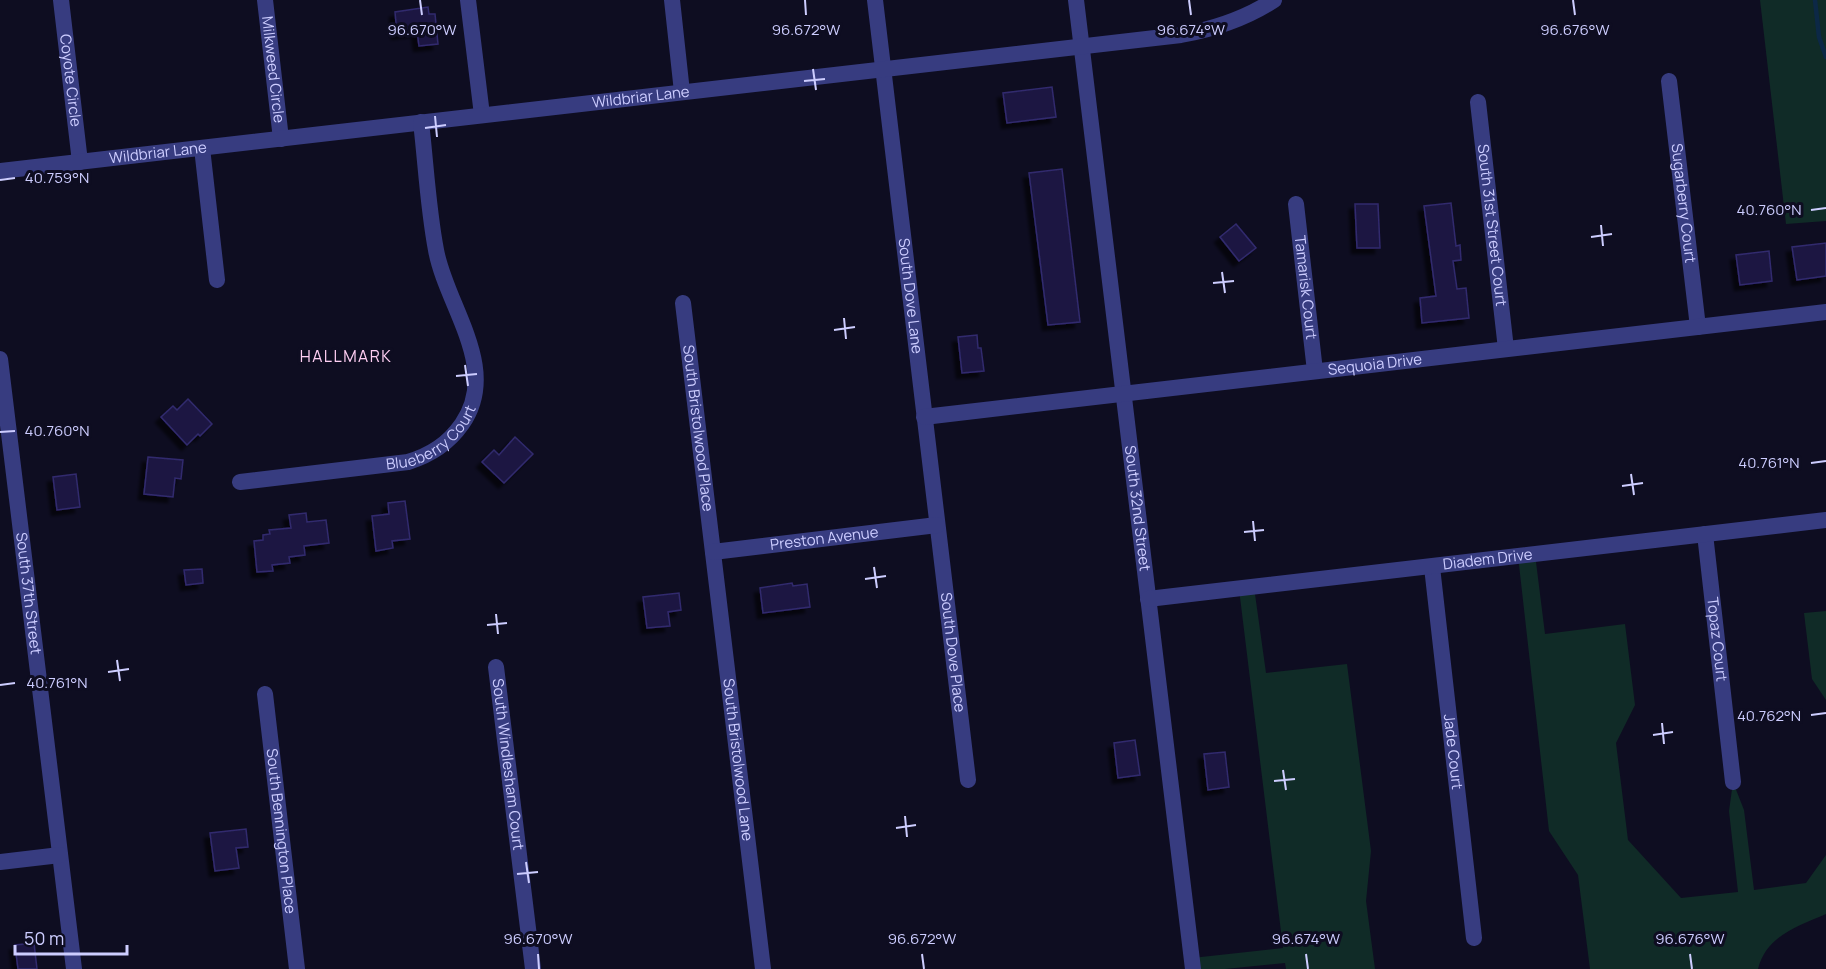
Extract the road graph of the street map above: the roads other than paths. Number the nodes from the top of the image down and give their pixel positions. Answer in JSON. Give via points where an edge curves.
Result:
{"nodes":[{"id":1,"x":61,"y":0,"type":"edge"},
{"id":2,"x":264,"y":0,"type":"edge"},
{"id":3,"x":468,"y":0,"type":"edge"},
{"id":4,"x":672,"y":0,"type":"edge"},
{"id":5,"x":875,"y":0,"type":"edge"},
{"id":6,"x":1076,"y":0,"type":"edge"},
{"id":7,"x":1274,"y":0,"type":"edge"},
{"id":8,"x":1082,"y":46,"type":"junction"},
{"id":9,"x":883,"y":69,"type":"junction"},
{"id":10,"x":1669,"y":81,"type":"dead end"},
{"id":11,"x":682,"y":92,"type":"junction"},
{"id":12,"x":1478,"y":102,"type":"dead end"},
{"id":13,"x":482,"y":115,"type":"junction"},
{"id":14,"x":421,"y":122,"type":"junction"},
{"id":15,"x":281,"y":139,"type":"junction"},
{"id":16,"x":202,"y":148,"type":"junction"},
{"id":17,"x":80,"y":162,"type":"junction"},
{"id":18,"x":0,"y":171,"type":"edge"},
{"id":19,"x":1296,"y":204,"type":"dead end"},
{"id":20,"x":217,"y":280,"type":"dead end"},
{"id":21,"x":682,"y":303,"type":"dead end"},
{"id":22,"x":1826,"y":312,"type":"edge"},
{"id":23,"x":1698,"y":327,"type":"junction"},
{"id":24,"x":1506,"y":349,"type":"junction"},
{"id":25,"x":0,"y":359,"type":"edge"},
{"id":26,"x":1315,"y":371,"type":"junction"},
{"id":27,"x":1124,"y":394,"type":"junction"},
{"id":28,"x":924,"y":417,"type":"junction"},
{"id":29,"x":240,"y":482,"type":"dead end"},
{"id":30,"x":1826,"y":520,"type":"edge"},
{"id":31,"x":937,"y":525,"type":"junction"},
{"id":32,"x":1705,"y":534,"type":"junction"},
{"id":33,"x":712,"y":552,"type":"junction"},
{"id":34,"x":1432,"y":567,"type":"junction"},
{"id":35,"x":1149,"y":598,"type":"junction"},
{"id":36,"x":496,"y":667,"type":"dead end"},
{"id":37,"x":265,"y":694,"type":"dead end"},
{"id":38,"x":968,"y":780,"type":"dead end"},
{"id":39,"x":1733,"y":782,"type":"dead end"},
{"id":40,"x":60,"y":855,"type":"junction"},
{"id":41,"x":0,"y":862,"type":"edge"},
{"id":42,"x":1474,"y":938,"type":"dead end"},
{"id":43,"x":74,"y":969,"type":"edge"},
{"id":44,"x":297,"y":969,"type":"edge"},
{"id":45,"x":533,"y":969,"type":"edge"},
{"id":46,"x":763,"y":969,"type":"edge"},
{"id":47,"x":1193,"y":969,"type":"edge"}],
"edges":[{"from":1,"to":17,"type":"street","name":"Coyote Circle"},
{"from":2,"to":15,"type":"street","name":"Milkweed Circle"},
{"from":3,"to":13,"type":"street"},
{"from":4,"to":11,"type":"street"},
{"from":5,"to":9,"type":"street","name":"South Dove Lane"},
{"from":6,"to":8,"type":"street","name":"South 32nd Street"},
{"from":7,"to":8,"type":"street","name":"Wildbriar Lane","via":[[1232,22],[1204,30]]},
{"from":8,"to":9,"type":"street","name":"Wildbriar Lane"},
{"from":8,"to":27,"type":"street","name":"South 32nd Street"},
{"from":9,"to":11,"type":"street","name":"Wildbriar Lane"},
{"from":9,"to":28,"type":"street","name":"South Dove Lane"},
{"from":10,"to":23,"type":"street","name":"Sugarberry Court"},
{"from":11,"to":13,"type":"street","name":"Wildbriar Lane"},
{"from":12,"to":24,"type":"street","name":"South 31st Street Court"},
{"from":13,"to":14,"type":"street","name":"Wildbriar Lane"},
{"from":14,"to":15,"type":"street","name":"Wildbriar Lane"},
{"from":14,"to":29,"type":"street","name":"Blueberry Court","via":[[441,273],[475,365],[473,401],[466,419],[442,447],[408,462]]},
{"from":15,"to":16,"type":"street","name":"Wildbriar Lane"},
{"from":16,"to":17,"type":"street","name":"Wildbriar Lane"},
{"from":16,"to":20,"type":"street"},
{"from":17,"to":18,"type":"street","name":"Wildbriar Lane"},
{"from":19,"to":26,"type":"street","name":"Tamarisk Court"},
{"from":21,"to":33,"type":"street","name":"South Bristolwood Place"},
{"from":22,"to":23,"type":"street","name":"Sequoia Drive"},
{"from":23,"to":24,"type":"street","name":"Sequoia Drive"},
{"from":24,"to":26,"type":"street","name":"Sequoia Drive"},
{"from":25,"to":40,"type":"street","name":"South 37th Street"},
{"from":26,"to":27,"type":"street","name":"Sequoia Drive"},
{"from":27,"to":28,"type":"street","name":"Sequoia Drive"},
{"from":27,"to":35,"type":"street","name":"South 32nd Street"},
{"from":28,"to":31,"type":"street","name":"South Dove Lane"},
{"from":30,"to":32,"type":"street","name":"Diadem Drive"},
{"from":31,"to":33,"type":"street","name":"Preston Avenue"},
{"from":31,"to":38,"type":"street","name":"South Dove Place"},
{"from":32,"to":34,"type":"street","name":"Diadem Drive"},
{"from":32,"to":39,"type":"street","name":"Topaz Court"},
{"from":33,"to":46,"type":"street","name":"South Bristolwood Lane"},
{"from":34,"to":35,"type":"street","name":"Diadem Drive"},
{"from":34,"to":42,"type":"street","name":"Jade Court"},
{"from":35,"to":47,"type":"street","name":"South 32nd Street"},
{"from":36,"to":45,"type":"street","name":"South Windlesham Court"},
{"from":37,"to":44,"type":"street","name":"South Bennington Place"},
{"from":40,"to":41,"type":"street"},
{"from":40,"to":43,"type":"street","name":"South 37th Street"}]}
